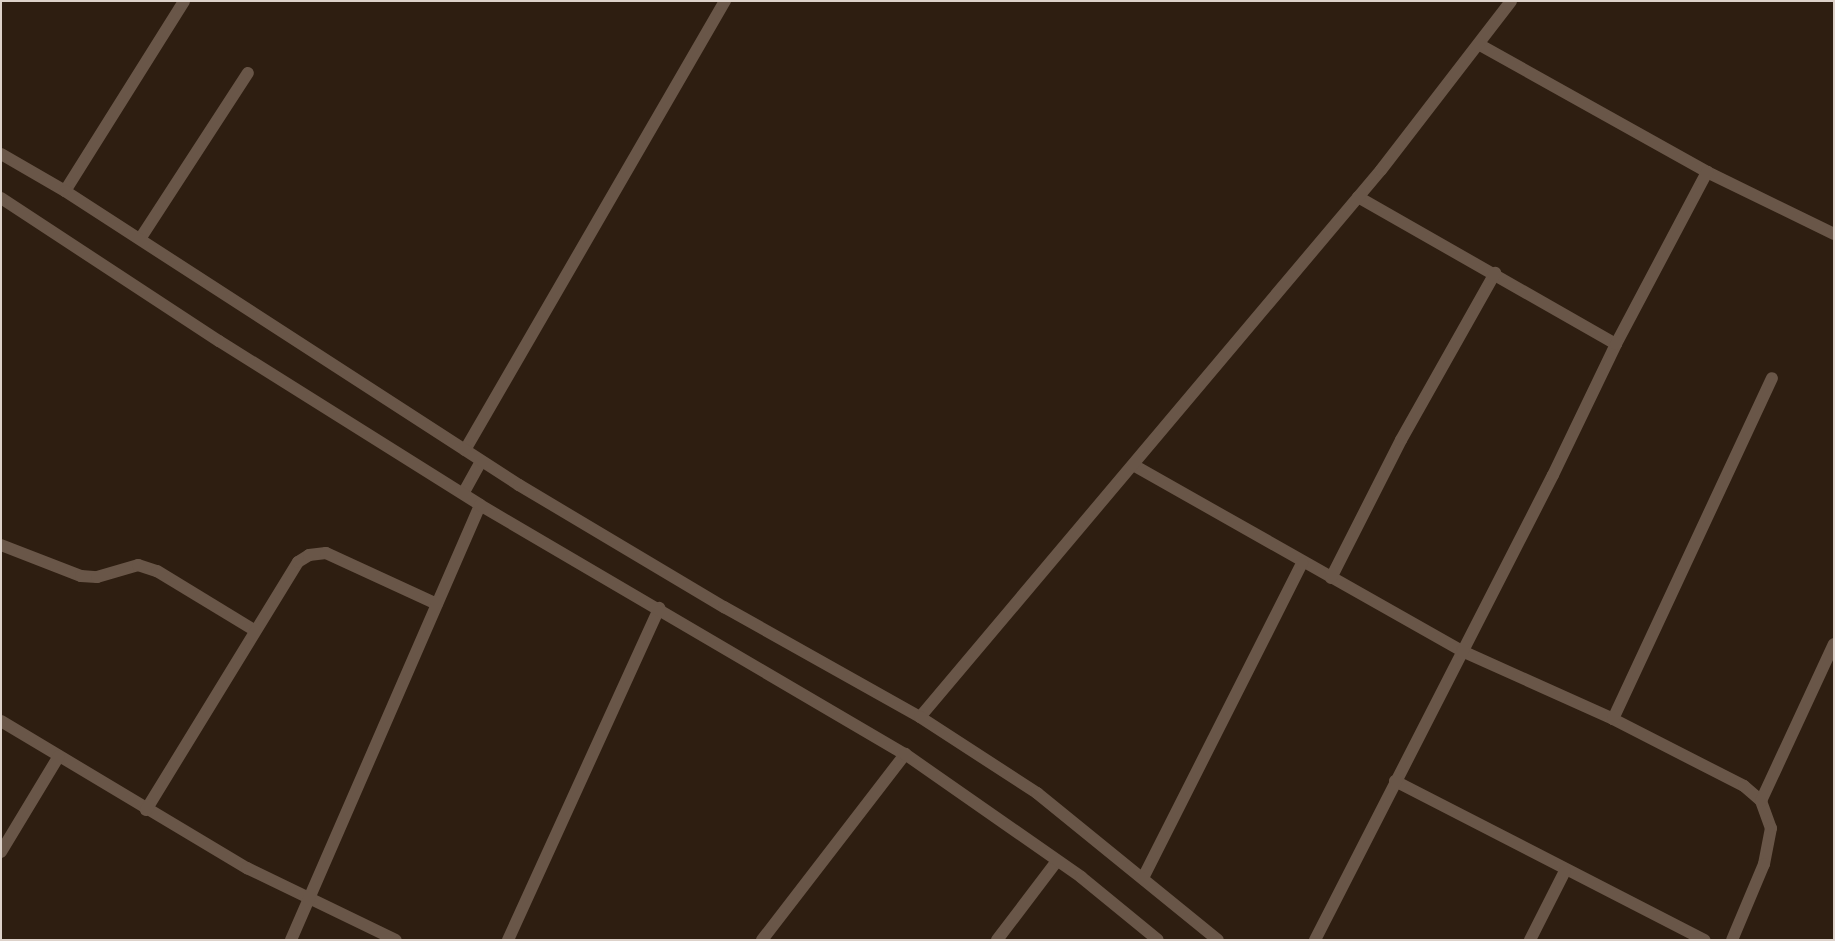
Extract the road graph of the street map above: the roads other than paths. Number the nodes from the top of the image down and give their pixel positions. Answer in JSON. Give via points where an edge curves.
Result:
{"nodes":[{"id":1,"x":184,"y":1,"type":"edge"},
{"id":2,"x":725,"y":1,"type":"edge"},
{"id":3,"x":1511,"y":1,"type":"edge"},
{"id":4,"x":1480,"y":45,"type":"junction"},
{"id":5,"x":248,"y":73,"type":"dead end"},
{"id":6,"x":1,"y":154,"type":"edge"},
{"id":7,"x":1707,"y":172,"type":"junction"},
{"id":8,"x":65,"y":191,"type":"junction"},
{"id":9,"x":1358,"y":197,"type":"junction"},
{"id":10,"x":1,"y":198,"type":"edge"},
{"id":11,"x":1834,"y":234,"type":"edge"},
{"id":12,"x":140,"y":240,"type":"junction"},
{"id":13,"x":1495,"y":273,"type":"junction"},
{"id":14,"x":1616,"y":344,"type":"junction"},
{"id":15,"x":1772,"y":378,"type":"dead end"},
{"id":16,"x":465,"y":450,"type":"junction"},
{"id":17,"x":481,"y":461,"type":"junction"},
{"id":18,"x":1135,"y":466,"type":"junction"},
{"id":19,"x":464,"y":492,"type":"junction"},
{"id":20,"x":480,"y":505,"type":"junction"},
{"id":21,"x":1,"y":545,"type":"edge"},
{"id":22,"x":1302,"y":563,"type":"junction"},
{"id":23,"x":1331,"y":578,"type":"junction"},
{"id":24,"x":437,"y":604,"type":"junction"},
{"id":25,"x":660,"y":608,"type":"junction"},
{"id":26,"x":254,"y":630,"type":"junction"},
{"id":27,"x":1834,"y":644,"type":"edge"},
{"id":28,"x":1462,"y":651,"type":"junction"},
{"id":29,"x":920,"y":718,"type":"junction"},
{"id":30,"x":1613,"y":719,"type":"junction"},
{"id":31,"x":1,"y":721,"type":"edge"},
{"id":32,"x":906,"y":754,"type":"junction"},
{"id":33,"x":59,"y":756,"type":"junction"},
{"id":34,"x":1395,"y":781,"type":"junction"},
{"id":35,"x":1761,"y":801,"type":"junction"},
{"id":36,"x":146,"y":810,"type":"junction"},
{"id":37,"x":1,"y":852,"type":"edge"},
{"id":38,"x":1057,"y":861,"type":"junction"},
{"id":39,"x":1565,"y":871,"type":"junction"},
{"id":40,"x":1143,"y":878,"type":"junction"},
{"id":41,"x":308,"y":896,"type":"junction"},
{"id":42,"x":291,"y":940,"type":"edge"},
{"id":43,"x":396,"y":940,"type":"edge"},
{"id":44,"x":508,"y":940,"type":"edge"},
{"id":45,"x":762,"y":940,"type":"edge"},
{"id":46,"x":997,"y":940,"type":"edge"},
{"id":47,"x":1158,"y":940,"type":"edge"},
{"id":48,"x":1218,"y":940,"type":"edge"},
{"id":49,"x":1315,"y":940,"type":"edge"},
{"id":50,"x":1530,"y":940,"type":"edge"},
{"id":51,"x":1704,"y":940,"type":"edge"},
{"id":52,"x":1732,"y":940,"type":"edge"}],
"edges":[{"from":1,"to":8,"type":"street"},
{"from":2,"to":16,"type":"street"},
{"from":3,"to":4,"type":"street"},
{"from":4,"to":7,"type":"street"},
{"from":4,"to":9,"type":"street"},
{"from":5,"to":12,"type":"street"},
{"from":6,"to":8,"type":"street"},
{"from":7,"to":11,"type":"street"},
{"from":7,"to":14,"type":"street"},
{"from":8,"to":12,"type":"street"},
{"from":9,"to":13,"type":"street"},
{"from":9,"to":18,"type":"street"},
{"from":10,"to":19,"type":"street","via":[[219,341]]},
{"from":12,"to":16,"type":"street"},
{"from":13,"to":14,"type":"street"},
{"from":13,"to":23,"type":"street","via":[[1401,440]]},
{"from":14,"to":28,"type":"street","via":[[1553,476]]},
{"from":15,"to":30,"type":"street"},
{"from":16,"to":17,"type":"street"},
{"from":17,"to":19,"type":"street"},
{"from":17,"to":29,"type":"street","via":[[724,607]]},
{"from":18,"to":22,"type":"street"},
{"from":18,"to":29,"type":"street"},
{"from":19,"to":20,"type":"street"},
{"from":20,"to":24,"type":"street"},
{"from":20,"to":25,"type":"street"},
{"from":21,"to":26,"type":"street","via":[[81,576],[97,577],[138,565],[157,571]]},
{"from":22,"to":23,"type":"street"},
{"from":22,"to":40,"type":"street"},
{"from":23,"to":28,"type":"street"},
{"from":24,"to":26,"type":"street","via":[[326,553],[309,555],[298,562]]},
{"from":24,"to":41,"type":"street"},
{"from":25,"to":32,"type":"street"},
{"from":25,"to":44,"type":"street"},
{"from":26,"to":36,"type":"street"},
{"from":27,"to":35,"type":"street"},
{"from":28,"to":30,"type":"street"},
{"from":28,"to":34,"type":"street"},
{"from":29,"to":40,"type":"street","via":[[1037,793]]},
{"from":30,"to":35,"type":"street","via":[[1744,786]]},
{"from":31,"to":33,"type":"street"},
{"from":32,"to":38,"type":"street"},
{"from":32,"to":45,"type":"street"},
{"from":33,"to":36,"type":"street"},
{"from":33,"to":37,"type":"street"},
{"from":34,"to":39,"type":"street"},
{"from":34,"to":49,"type":"street"},
{"from":35,"to":52,"type":"street","via":[[1771,828],[1764,864]]},
{"from":36,"to":41,"type":"street","via":[[247,868]]},
{"from":38,"to":46,"type":"street"},
{"from":38,"to":47,"type":"street"},
{"from":39,"to":50,"type":"street"},
{"from":39,"to":51,"type":"street"},
{"from":40,"to":48,"type":"street"},
{"from":41,"to":42,"type":"street"},
{"from":41,"to":43,"type":"street"}]}
